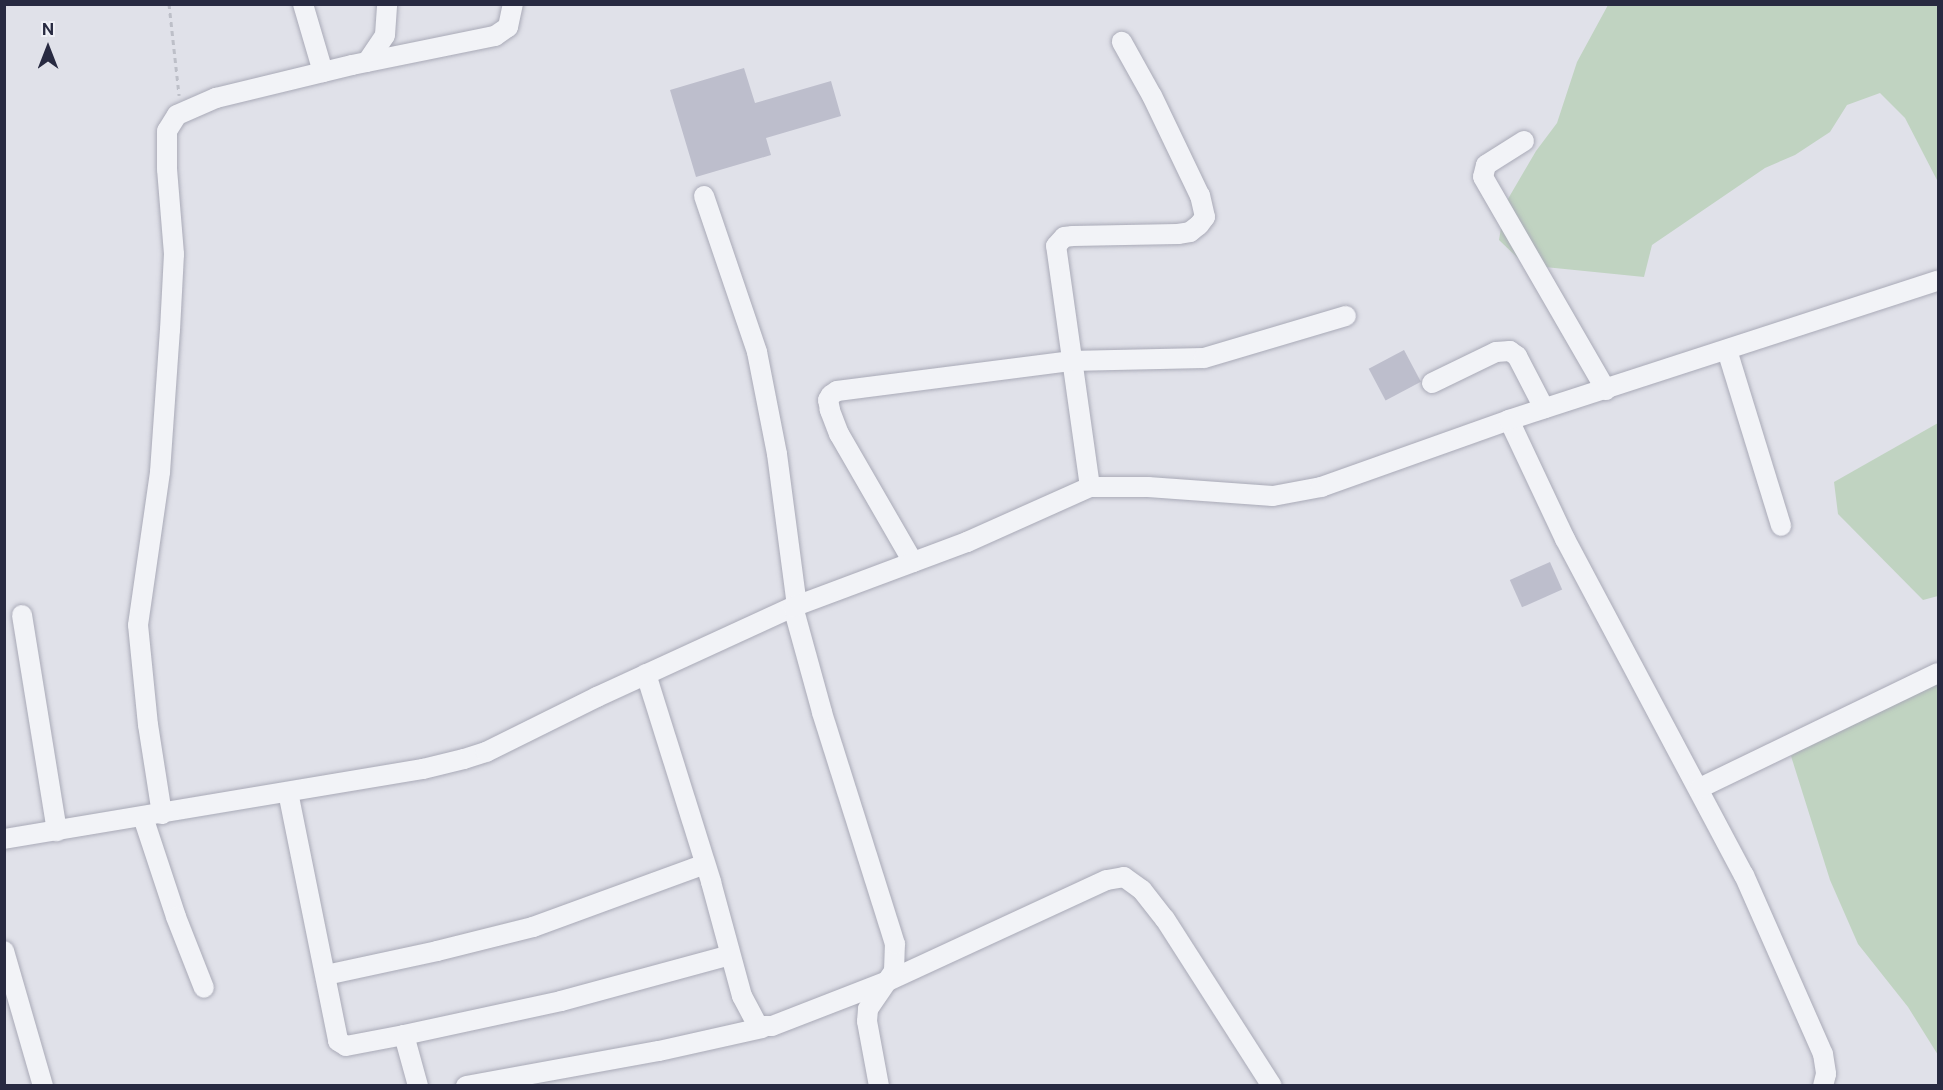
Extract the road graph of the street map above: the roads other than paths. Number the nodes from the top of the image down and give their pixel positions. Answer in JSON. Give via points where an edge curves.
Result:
{"nodes":[{"id":1,"x":303,"y":4,"type":"edge"},
{"id":2,"x":387,"y":4,"type":"edge"},
{"id":3,"x":513,"y":4,"type":"edge"},
{"id":4,"x":1122,"y":42,"type":"dead end"},
{"id":5,"x":367,"y":62,"type":"junction"},
{"id":6,"x":323,"y":72,"type":"junction"},
{"id":7,"x":1524,"y":141,"type":"dead end"},
{"id":8,"x":704,"y":196,"type":"dead end"},
{"id":9,"x":1938,"y":281,"type":"edge"},
{"id":10,"x":1347,"y":316,"type":"dead end"},
{"id":11,"x":1727,"y":350,"type":"junction"},
{"id":12,"x":1070,"y":361,"type":"junction"},
{"id":13,"x":1432,"y":383,"type":"dead end"},
{"id":14,"x":1606,"y":390,"type":"junction"},
{"id":15,"x":1544,"y":408,"type":"junction"},
{"id":16,"x":1509,"y":420,"type":"junction"},
{"id":17,"x":1090,"y":487,"type":"junction"},
{"id":18,"x":1781,"y":526,"type":"dead end"},
{"id":19,"x":913,"y":562,"type":"junction"},
{"id":20,"x":795,"y":606,"type":"junction"},
{"id":21,"x":22,"y":615,"type":"dead end"},
{"id":22,"x":646,"y":674,"type":"junction"},
{"id":23,"x":1938,"y":674,"type":"edge"},
{"id":24,"x":1700,"y":788,"type":"junction"},
{"id":25,"x":288,"y":792,"type":"junction"},
{"id":26,"x":153,"y":815,"type":"junction"},
{"id":27,"x":57,"y":831,"type":"junction"},
{"id":28,"x":4,"y":839,"type":"edge"},
{"id":29,"x":705,"y":864,"type":"junction"},
{"id":30,"x":4,"y":951,"type":"edge"},
{"id":31,"x":730,"y":955,"type":"junction"},
{"id":32,"x":326,"y":975,"type":"junction"},
{"id":33,"x":888,"y":981,"type":"junction"},
{"id":34,"x":204,"y":988,"type":"dead end"},
{"id":35,"x":762,"y":1028,"type":"junction"},
{"id":36,"x":405,"y":1035,"type":"junction"},
{"id":37,"x":43,"y":1086,"type":"edge"},
{"id":38,"x":418,"y":1086,"type":"edge"},
{"id":39,"x":466,"y":1086,"type":"edge"},
{"id":40,"x":879,"y":1086,"type":"edge"},
{"id":41,"x":1272,"y":1086,"type":"edge"},
{"id":42,"x":1823,"y":1086,"type":"edge"}],
"edges":[{"from":1,"to":6,"type":"street"},
{"from":2,"to":5,"type":"street","via":[[385,35]]},
{"from":3,"to":5,"type":"street","via":[[508,27],[495,36]]},
{"from":4,"to":12,"type":"street","via":[[1200,196],[1204,217],[1190,232],[1178,234],[1073,236],[1059,241],[1057,255]]},
{"from":5,"to":6,"type":"street"},
{"from":6,"to":26,"type":"street","via":[[216,98],[177,115],[167,131],[174,254],[163,444],[138,625]]},
{"from":7,"to":14,"type":"street","via":[[1485,165],[1483,177]]},
{"from":8,"to":20,"type":"street","via":[[761,372],[777,454]]},
{"from":9,"to":11,"type":"street"},
{"from":10,"to":12,"type":"street","via":[[1204,358]]},
{"from":11,"to":14,"type":"street"},
{"from":11,"to":18,"type":"street"},
{"from":12,"to":17,"type":"street"},
{"from":12,"to":19,"type":"street","via":[[831,394],[830,410],[839,434]]},
{"from":13,"to":15,"type":"street","via":[[1496,352],[1510,351],[1517,356]]},
{"from":14,"to":15,"type":"street"},
{"from":15,"to":16,"type":"street"},
{"from":16,"to":17,"type":"street","via":[[1321,487],[1274,496]]},
{"from":16,"to":24,"type":"street","via":[[1565,539]]},
{"from":17,"to":19,"type":"street"},
{"from":19,"to":20,"type":"street"},
{"from":20,"to":22,"type":"street"},
{"from":20,"to":33,"type":"street","via":[[822,712],[895,944],[897,955]]},
{"from":21,"to":27,"type":"street"},
{"from":22,"to":25,"type":"street","via":[[486,752],[423,769]]},
{"from":22,"to":29,"type":"street"},
{"from":23,"to":24,"type":"street"},
{"from":24,"to":42,"type":"street","via":[[1744,875],[1823,1054]]},
{"from":25,"to":26,"type":"street"},
{"from":25,"to":32,"type":"street"},
{"from":26,"to":27,"type":"street"},
{"from":26,"to":34,"type":"street","via":[[176,917]]},
{"from":27,"to":28,"type":"street"},
{"from":29,"to":31,"type":"street"},
{"from":29,"to":32,"type":"street","via":[[533,927]]},
{"from":30,"to":37,"type":"street"},
{"from":31,"to":35,"type":"street","via":[[747,1009],[755,1024]]},
{"from":31,"to":36,"type":"street","via":[[561,1001]]},
{"from":32,"to":36,"type":"street","via":[[340,1045]]},
{"from":33,"to":35,"type":"street"},
{"from":33,"to":40,"type":"street","via":[[871,1003],[867,1021]]},
{"from":33,"to":41,"type":"street","via":[[1107,880],[1124,877],[1143,890],[1165,919]]},
{"from":35,"to":39,"type":"street"},
{"from":36,"to":38,"type":"street"}]}
